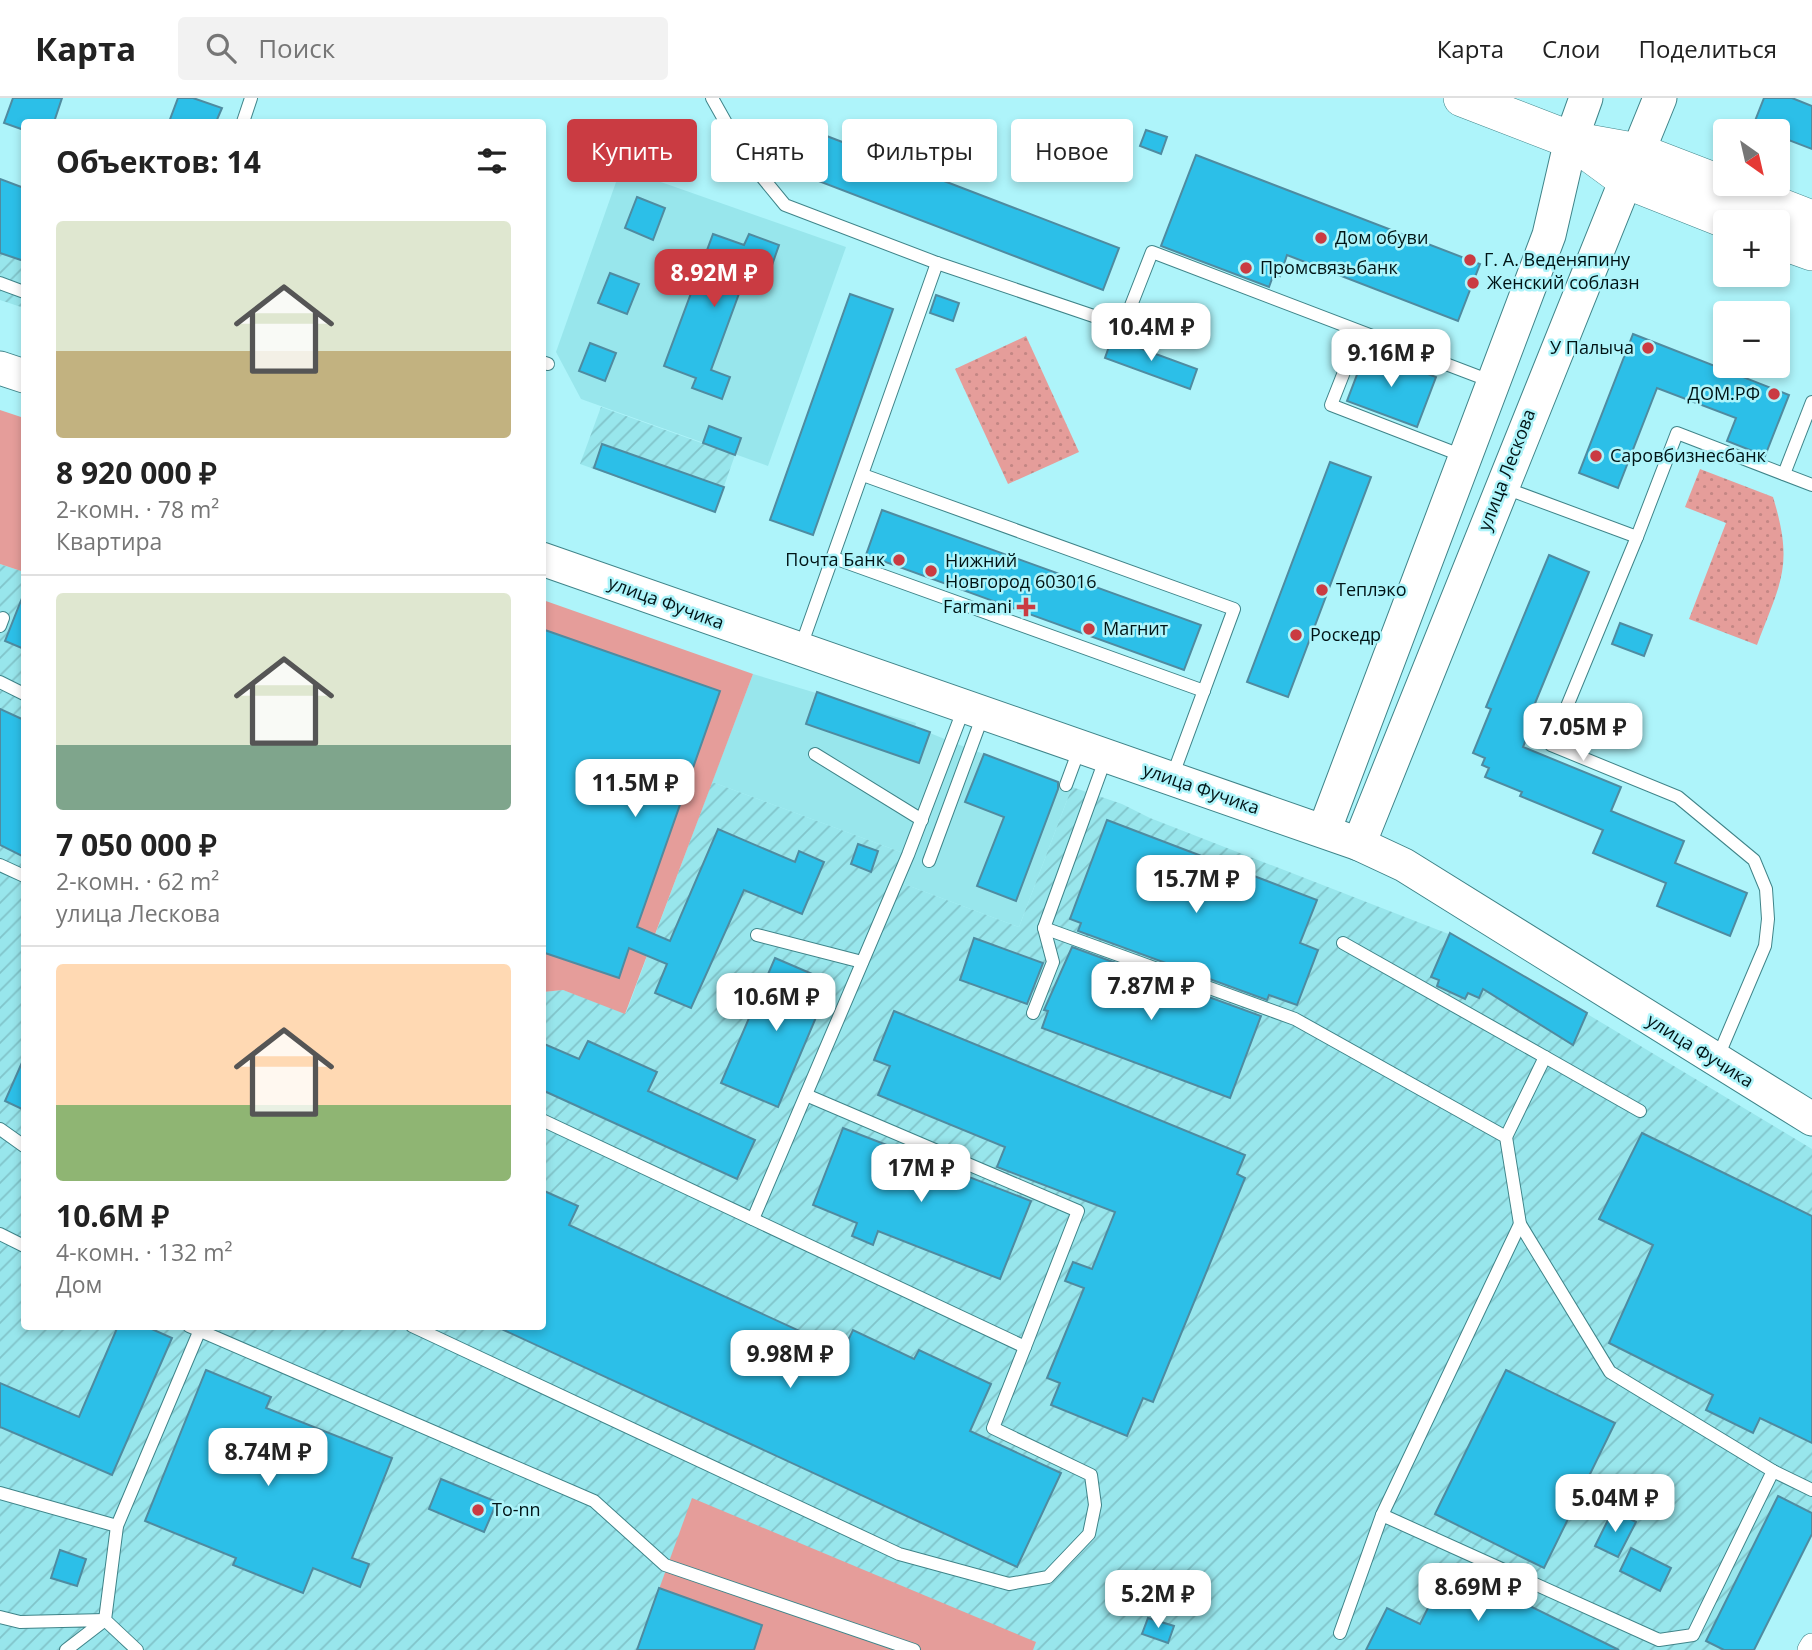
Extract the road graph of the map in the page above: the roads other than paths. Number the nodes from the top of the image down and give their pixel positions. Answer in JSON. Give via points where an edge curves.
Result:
{"nodes":[{"id":1,"x":251,"y":98,"type":"edge"},
{"id":2,"x":712,"y":98,"type":"edge"},
{"id":3,"x":1462,"y":98,"type":"edge"},
{"id":4,"x":1586,"y":98,"type":"edge"},
{"id":5,"x":1660,"y":98,"type":"edge"},
{"id":6,"x":244,"y":119,"type":"edge"},
{"id":7,"x":1571,"y":139,"type":"junction"},
{"id":8,"x":1632,"y":166,"type":"junction"},
{"id":9,"x":1713,"y":211,"type":"edge"},
{"id":10,"x":1812,"y":219,"type":"edge"},
{"id":11,"x":1790,"y":245,"type":"edge"},
{"id":12,"x":1812,"y":253,"type":"edge"},
{"id":13,"x":937,"y":263,"type":"junction"},
{"id":14,"x":0,"y":283,"type":"edge"},
{"id":15,"x":21,"y":291,"type":"edge"},
{"id":16,"x":1346,"y":367,"type":"dead end"},
{"id":17,"x":0,"y":368,"type":"edge"},
{"id":18,"x":21,"y":375,"type":"edge"},
{"id":19,"x":1494,"y":383,"type":"junction"},
{"id":20,"x":1812,"y":402,"type":"edge"},
{"id":21,"x":1465,"y":458,"type":"junction"},
{"id":22,"x":1784,"y":474,"type":"junction"},
{"id":23,"x":863,"y":475,"type":"junction"},
{"id":24,"x":1812,"y":485,"type":"edge"},
{"id":25,"x":1501,"y":487,"type":"junction"},
{"id":26,"x":1637,"y":537,"type":"junction"},
{"id":27,"x":834,"y":558,"type":"junction"},
{"id":28,"x":546,"y":560,"type":"edge"},
{"id":29,"x":800,"y":651,"type":"junction"},
{"id":30,"x":0,"y":682,"type":"edge"},
{"id":31,"x":1204,"y":691,"type":"junction"},
{"id":32,"x":21,"y":692,"type":"edge"},
{"id":33,"x":974,"y":711,"type":"junction"},
{"id":34,"x":1093,"y":751,"type":"junction"},
{"id":35,"x":816,"y":754,"type":"dead end"},
{"id":36,"x":1171,"y":778,"type":"junction"},
{"id":37,"x":1066,"y":785,"type":"dead end"},
{"id":38,"x":922,"y":820,"type":"junction"},
{"id":39,"x":1324,"y":831,"type":"junction"},
{"id":40,"x":1359,"y":844,"type":"junction"},
{"id":41,"x":929,"y":861,"type":"dead end"},
{"id":42,"x":0,"y":864,"type":"edge"},
{"id":43,"x":21,"y":874,"type":"edge"},
{"id":44,"x":1044,"y":928,"type":"junction"},
{"id":45,"x":758,"y":935,"type":"dead end"},
{"id":46,"x":1343,"y":943,"type":"dead end"},
{"id":47,"x":862,"y":962,"type":"junction"},
{"id":48,"x":1033,"y":1013,"type":"dead end"},
{"id":49,"x":1545,"y":1057,"type":"junction"},
{"id":50,"x":1716,"y":1062,"type":"junction"},
{"id":51,"x":806,"y":1095,"type":"junction"},
{"id":52,"x":1640,"y":1111,"type":"dead end"},
{"id":53,"x":1812,"y":1119,"type":"edge"},
{"id":54,"x":546,"y":1122,"type":"edge"},
{"id":55,"x":0,"y":1129,"type":"edge"},
{"id":56,"x":1506,"y":1137,"type":"junction"},
{"id":57,"x":21,"y":1144,"type":"edge"},
{"id":58,"x":753,"y":1219,"type":"junction"},
{"id":59,"x":1520,"y":1224,"type":"junction"},
{"id":60,"x":0,"y":1234,"type":"edge"},
{"id":61,"x":21,"y":1244,"type":"edge"},
{"id":62,"x":194,"y":1330,"type":"edge"},
{"id":63,"x":196,"y":1330,"type":"edge"},
{"id":64,"x":421,"y":1330,"type":"edge"},
{"id":65,"x":1025,"y":1347,"type":"junction"},
{"id":66,"x":1773,"y":1471,"type":"junction"},
{"id":67,"x":1812,"y":1490,"type":"edge"},
{"id":68,"x":0,"y":1493,"type":"edge"},
{"id":69,"x":1382,"y":1515,"type":"junction"},
{"id":70,"x":117,"y":1526,"type":"junction"},
{"id":71,"x":0,"y":1617,"type":"edge"},
{"id":72,"x":105,"y":1620,"type":"junction"},
{"id":73,"x":1339,"y":1633,"type":"dead end"},
{"id":74,"x":1812,"y":1645,"type":"edge"},
{"id":75,"x":66,"y":1650,"type":"edge"},
{"id":76,"x":137,"y":1650,"type":"edge"},
{"id":77,"x":914,"y":1650,"type":"edge"},
{"id":78,"x":1809,"y":1650,"type":"edge"}],
"edges":[{"from":1,"to":6,"type":"lane"},
{"from":2,"to":13,"type":"lane","via":[[744,155],[785,205]]},
{"from":3,"to":7,"type":"main road"},
{"from":4,"to":7,"type":"street"},
{"from":5,"to":8,"type":"street","name":"улица Лескова"},
{"from":7,"to":8,"type":"main road"},
{"from":7,"to":19,"type":"street","via":[[1549,235]]},
{"from":8,"to":9,"type":"main road"},
{"from":8,"to":10,"type":"main road"},
{"from":8,"to":25,"type":"street","name":"улица Лескова"},
{"from":11,"to":12,"type":"main road"},
{"from":13,"to":19,"type":"lane","via":[[1124,326],[1152,252]]},
{"from":13,"to":23,"type":"lane"},
{"from":14,"to":15,"type":"lane"},
{"from":16,"to":21,"type":"lane","via":[[1332,405]]},
{"from":17,"to":18,"type":"street"},
{"from":19,"to":21,"type":"street"},
{"from":20,"to":22,"type":"lane"},
{"from":21,"to":39,"type":"street"},
{"from":22,"to":24,"type":"lane"},
{"from":22,"to":26,"type":"lane","via":[[1676,433]]},
{"from":23,"to":27,"type":"lane"},
{"from":23,"to":31,"type":"lane","via":[[1234,609]]},
{"from":25,"to":26,"type":"lane"},
{"from":25,"to":40,"type":"street","name":"улица Лескова"},
{"from":26,"to":50,"type":"lane","via":[[1551,745],[1678,797],[1754,860],[1766,889],[1765,946]]},
{"from":27,"to":29,"type":"lane"},
{"from":27,"to":31,"type":"lane"},
{"from":28,"to":29,"type":"street","name":"улица Фучика"},
{"from":29,"to":33,"type":"street","name":"улица Фучика"},
{"from":30,"to":32,"type":"lane"},
{"from":31,"to":36,"type":"lane"},
{"from":33,"to":34,"type":"street","name":"улица Фучика"},
{"from":33,"to":38,"type":"lane"},
{"from":33,"to":41,"type":"lane"},
{"from":34,"to":36,"type":"street","name":"улица Фучика"},
{"from":34,"to":37,"type":"lane"},
{"from":34,"to":44,"type":"lane"},
{"from":35,"to":38,"type":"lane"},
{"from":36,"to":39,"type":"street","name":"улица Фучика"},
{"from":38,"to":47,"type":"lane"},
{"from":39,"to":40,"type":"street","name":"улица Фучика"},
{"from":40,"to":50,"type":"street","name":"улица Фучика","via":[[1404,865]]},
{"from":42,"to":43,"type":"lane"},
{"from":44,"to":48,"type":"lane","via":[[1053,962]]},
{"from":44,"to":56,"type":"lane","via":[[1295,1019]]},
{"from":45,"to":47,"type":"lane"},
{"from":46,"to":49,"type":"lane"},
{"from":47,"to":51,"type":"lane"},
{"from":49,"to":52,"type":"lane"},
{"from":49,"to":56,"type":"lane"},
{"from":50,"to":53,"type":"street","name":"улица Фучика"},
{"from":51,"to":58,"type":"lane"},
{"from":51,"to":65,"type":"lane","via":[[1078,1211]]},
{"from":54,"to":58,"type":"lane"},
{"from":55,"to":57,"type":"lane"},
{"from":56,"to":59,"type":"lane"},
{"from":58,"to":65,"type":"lane"},
{"from":59,"to":66,"type":"lane","via":[[1611,1371]]},
{"from":59,"to":69,"type":"lane"},
{"from":60,"to":61,"type":"lane"},
{"from":62,"to":70,"type":"lane"},
{"from":63,"to":77,"type":"lane","via":[[594,1501],[665,1565]]},
{"from":64,"to":65,"type":"lane","via":[[899,1554],[1009,1584],[1048,1577],[1089,1534],[1095,1505],[1091,1475],[993,1428]]},
{"from":66,"to":67,"type":"lane"},
{"from":66,"to":69,"type":"lane","via":[[1693,1635],[1659,1640]]},
{"from":68,"to":70,"type":"lane"},
{"from":69,"to":73,"type":"lane"},
{"from":70,"to":72,"type":"lane"},
{"from":71,"to":72,"type":"lane","via":[[20,1622]]},
{"from":72,"to":75,"type":"lane"},
{"from":72,"to":76,"type":"lane"},
{"from":74,"to":78,"type":"street"}]}
